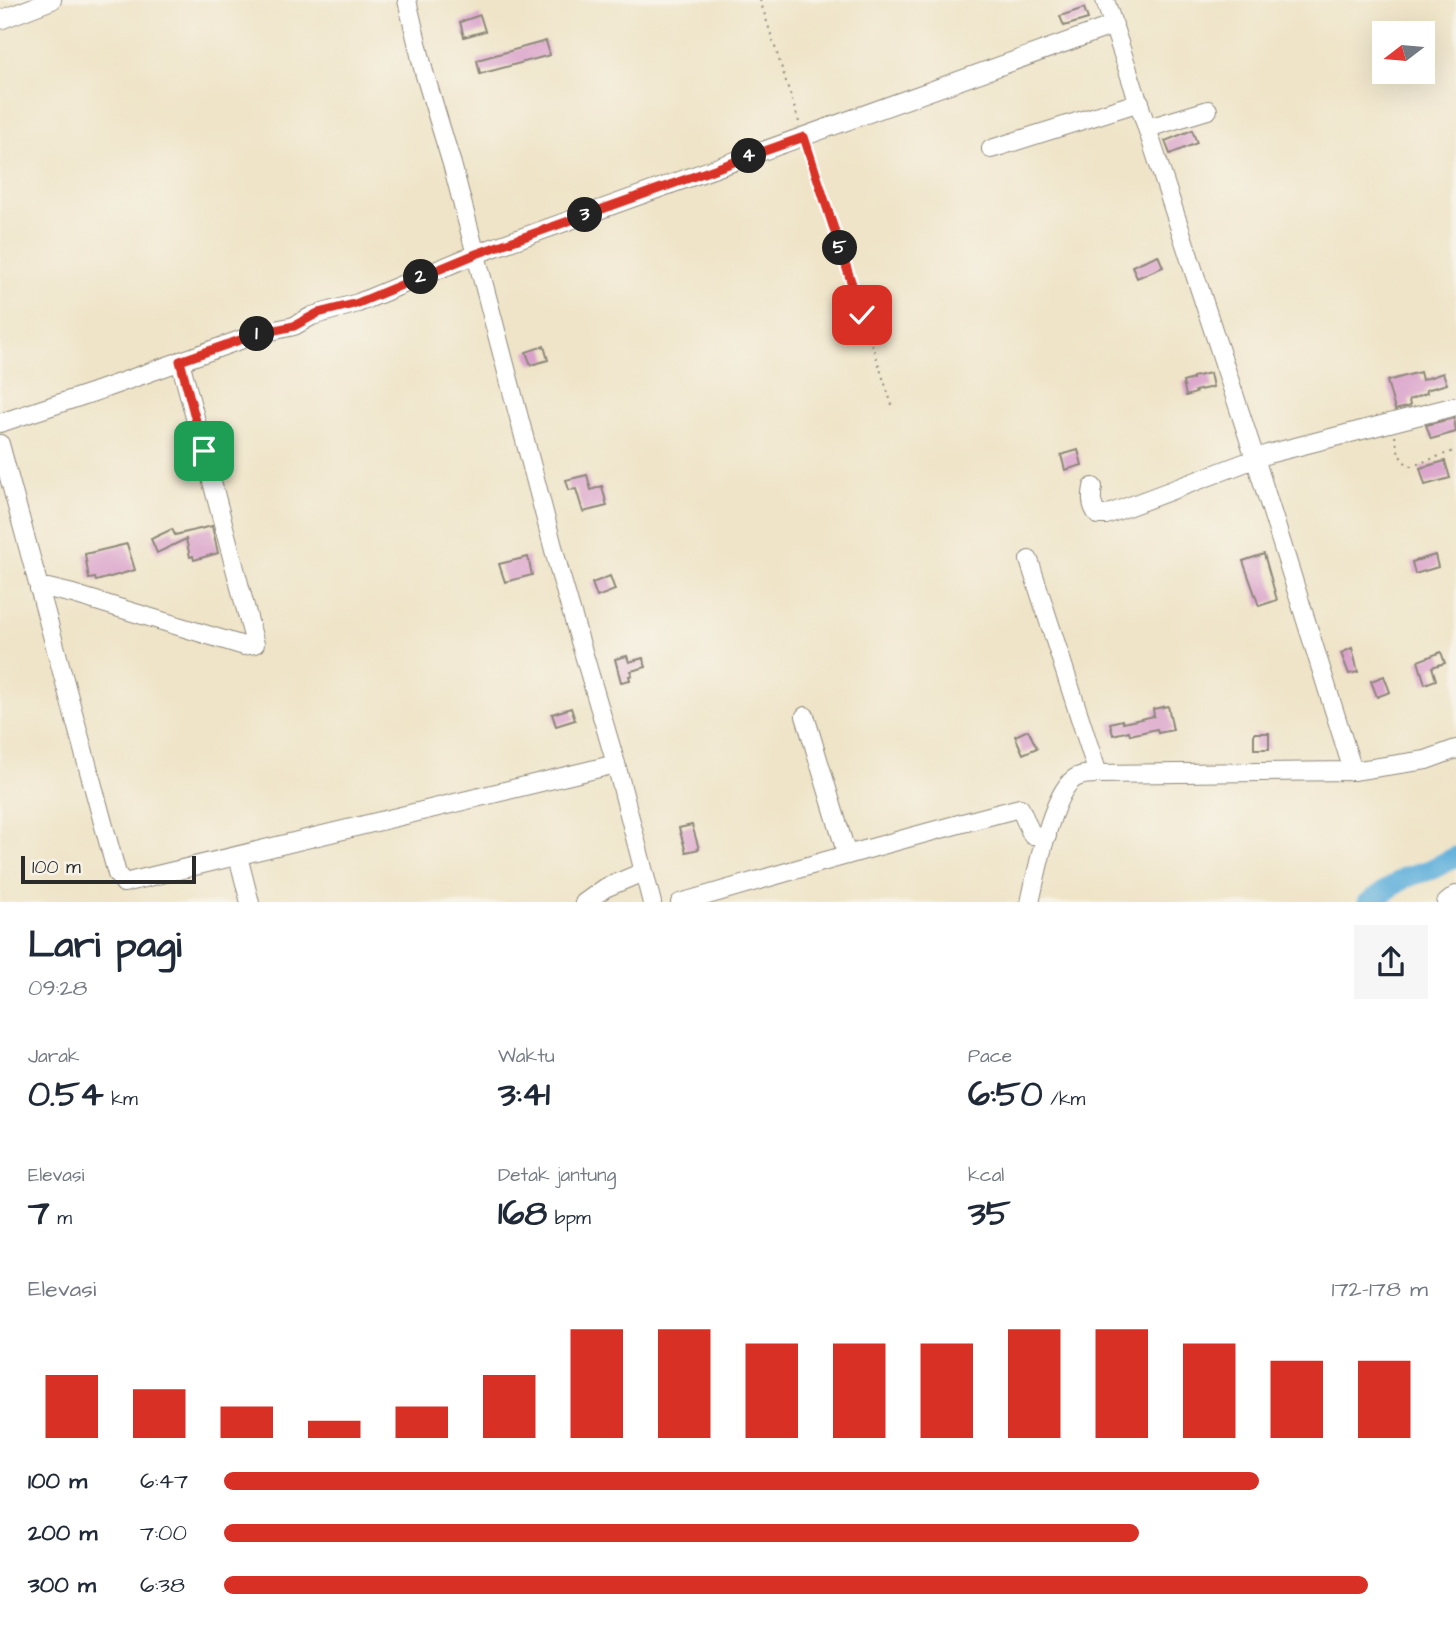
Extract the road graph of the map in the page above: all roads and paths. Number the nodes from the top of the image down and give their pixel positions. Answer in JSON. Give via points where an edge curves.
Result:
{"nodes":[{"id":1,"x":51,"y":0,"type":"edge"},
{"id":2,"x":407,"y":0,"type":"edge"},
{"id":3,"x":761,"y":0,"type":"edge"},
{"id":4,"x":1105,"y":0,"type":"edge"},
{"id":5,"x":0,"y":20,"type":"edge"},
{"id":6,"x":1114,"y":25,"type":"junction"},
{"id":7,"x":1140,"y":102,"type":"junction"},
{"id":8,"x":1208,"y":110,"type":"dead end"},
{"id":9,"x":1148,"y":128,"type":"junction"},
{"id":10,"x":804,"y":137,"type":"junction"},
{"id":11,"x":991,"y":149,"type":"dead end"},
{"id":12,"x":476,"y":254,"type":"junction"},
{"id":13,"x":180,"y":361,"type":"junction"},
{"id":14,"x":892,"y":405,"type":"dead end"},
{"id":15,"x":1456,"y":406,"type":"edge"},
{"id":16,"x":1390,"y":422,"type":"junction"},
{"id":17,"x":0,"y":423,"type":"edge"},
{"id":18,"x":0,"y":444,"type":"edge"},
{"id":19,"x":1456,"y":450,"type":"edge"},
{"id":20,"x":1255,"y":458,"type":"junction"},
{"id":21,"x":1093,"y":487,"type":"dead end"},
{"id":22,"x":1029,"y":560,"type":"dead end"},
{"id":23,"x":39,"y":589,"type":"junction"},
{"id":24,"x":805,"y":716,"type":"dead end"},
{"id":25,"x":1456,"y":749,"type":"edge"},
{"id":26,"x":616,"y":764,"type":"junction"},
{"id":27,"x":1353,"y":771,"type":"junction"},
{"id":28,"x":1098,"y":774,"type":"junction"},
{"id":29,"x":1047,"y":836,"type":"junction"},
{"id":30,"x":847,"y":855,"type":"junction"},
{"id":31,"x":238,"y":856,"type":"junction"},
{"id":32,"x":643,"y":872,"type":"junction"},
{"id":33,"x":1456,"y":895,"type":"edge"},
{"id":34,"x":250,"y":902,"type":"edge"},
{"id":35,"x":583,"y":902,"type":"edge"},
{"id":36,"x":652,"y":902,"type":"edge"},
{"id":37,"x":680,"y":902,"type":"edge"},
{"id":38,"x":1030,"y":902,"type":"edge"},
{"id":39,"x":1446,"y":902,"type":"edge"}],
"edges":[{"from":1,"to":5,"type":"street"},
{"from":2,"to":12,"type":"street"},
{"from":3,"to":10,"type":"path"},
{"from":4,"to":6,"type":"street"},
{"from":6,"to":7,"type":"street"},
{"from":6,"to":10,"type":"street"},
{"from":7,"to":9,"type":"street"},
{"from":7,"to":11,"type":"street"},
{"from":8,"to":9,"type":"street"},
{"from":9,"to":20,"type":"street"},
{"from":10,"to":12,"type":"street"},
{"from":10,"to":14,"type":"path"},
{"from":12,"to":13,"type":"street","via":[[358,303]]},
{"from":12,"to":26,"type":"street"},
{"from":13,"to":17,"type":"street"},
{"from":13,"to":23,"type":"street","via":[[255,644],[244,646],[73,594]]},
{"from":15,"to":16,"type":"street"},
{"from":16,"to":19,"type":"path","via":[[1407,465]]},
{"from":16,"to":20,"type":"street"},
{"from":18,"to":23,"type":"street"},
{"from":20,"to":21,"type":"street","via":[[1101,516],[1092,506]]},
{"from":20,"to":27,"type":"street"},
{"from":22,"to":28,"type":"street"},
{"from":23,"to":31,"type":"street","via":[[121,881]]},
{"from":24,"to":30,"type":"street"},
{"from":25,"to":27,"type":"street","via":[[1414,763]]},
{"from":26,"to":31,"type":"street"},
{"from":26,"to":32,"type":"street"},
{"from":27,"to":28,"type":"street"},
{"from":28,"to":29,"type":"street","via":[[1069,782],[1056,804]]},
{"from":29,"to":30,"type":"street","via":[[1032,835],[1020,808]]},
{"from":29,"to":38,"type":"street"},
{"from":30,"to":37,"type":"street"},
{"from":31,"to":34,"type":"street"},
{"from":32,"to":35,"type":"street"},
{"from":32,"to":36,"type":"street"},
{"from":33,"to":39,"type":"street"}]}
